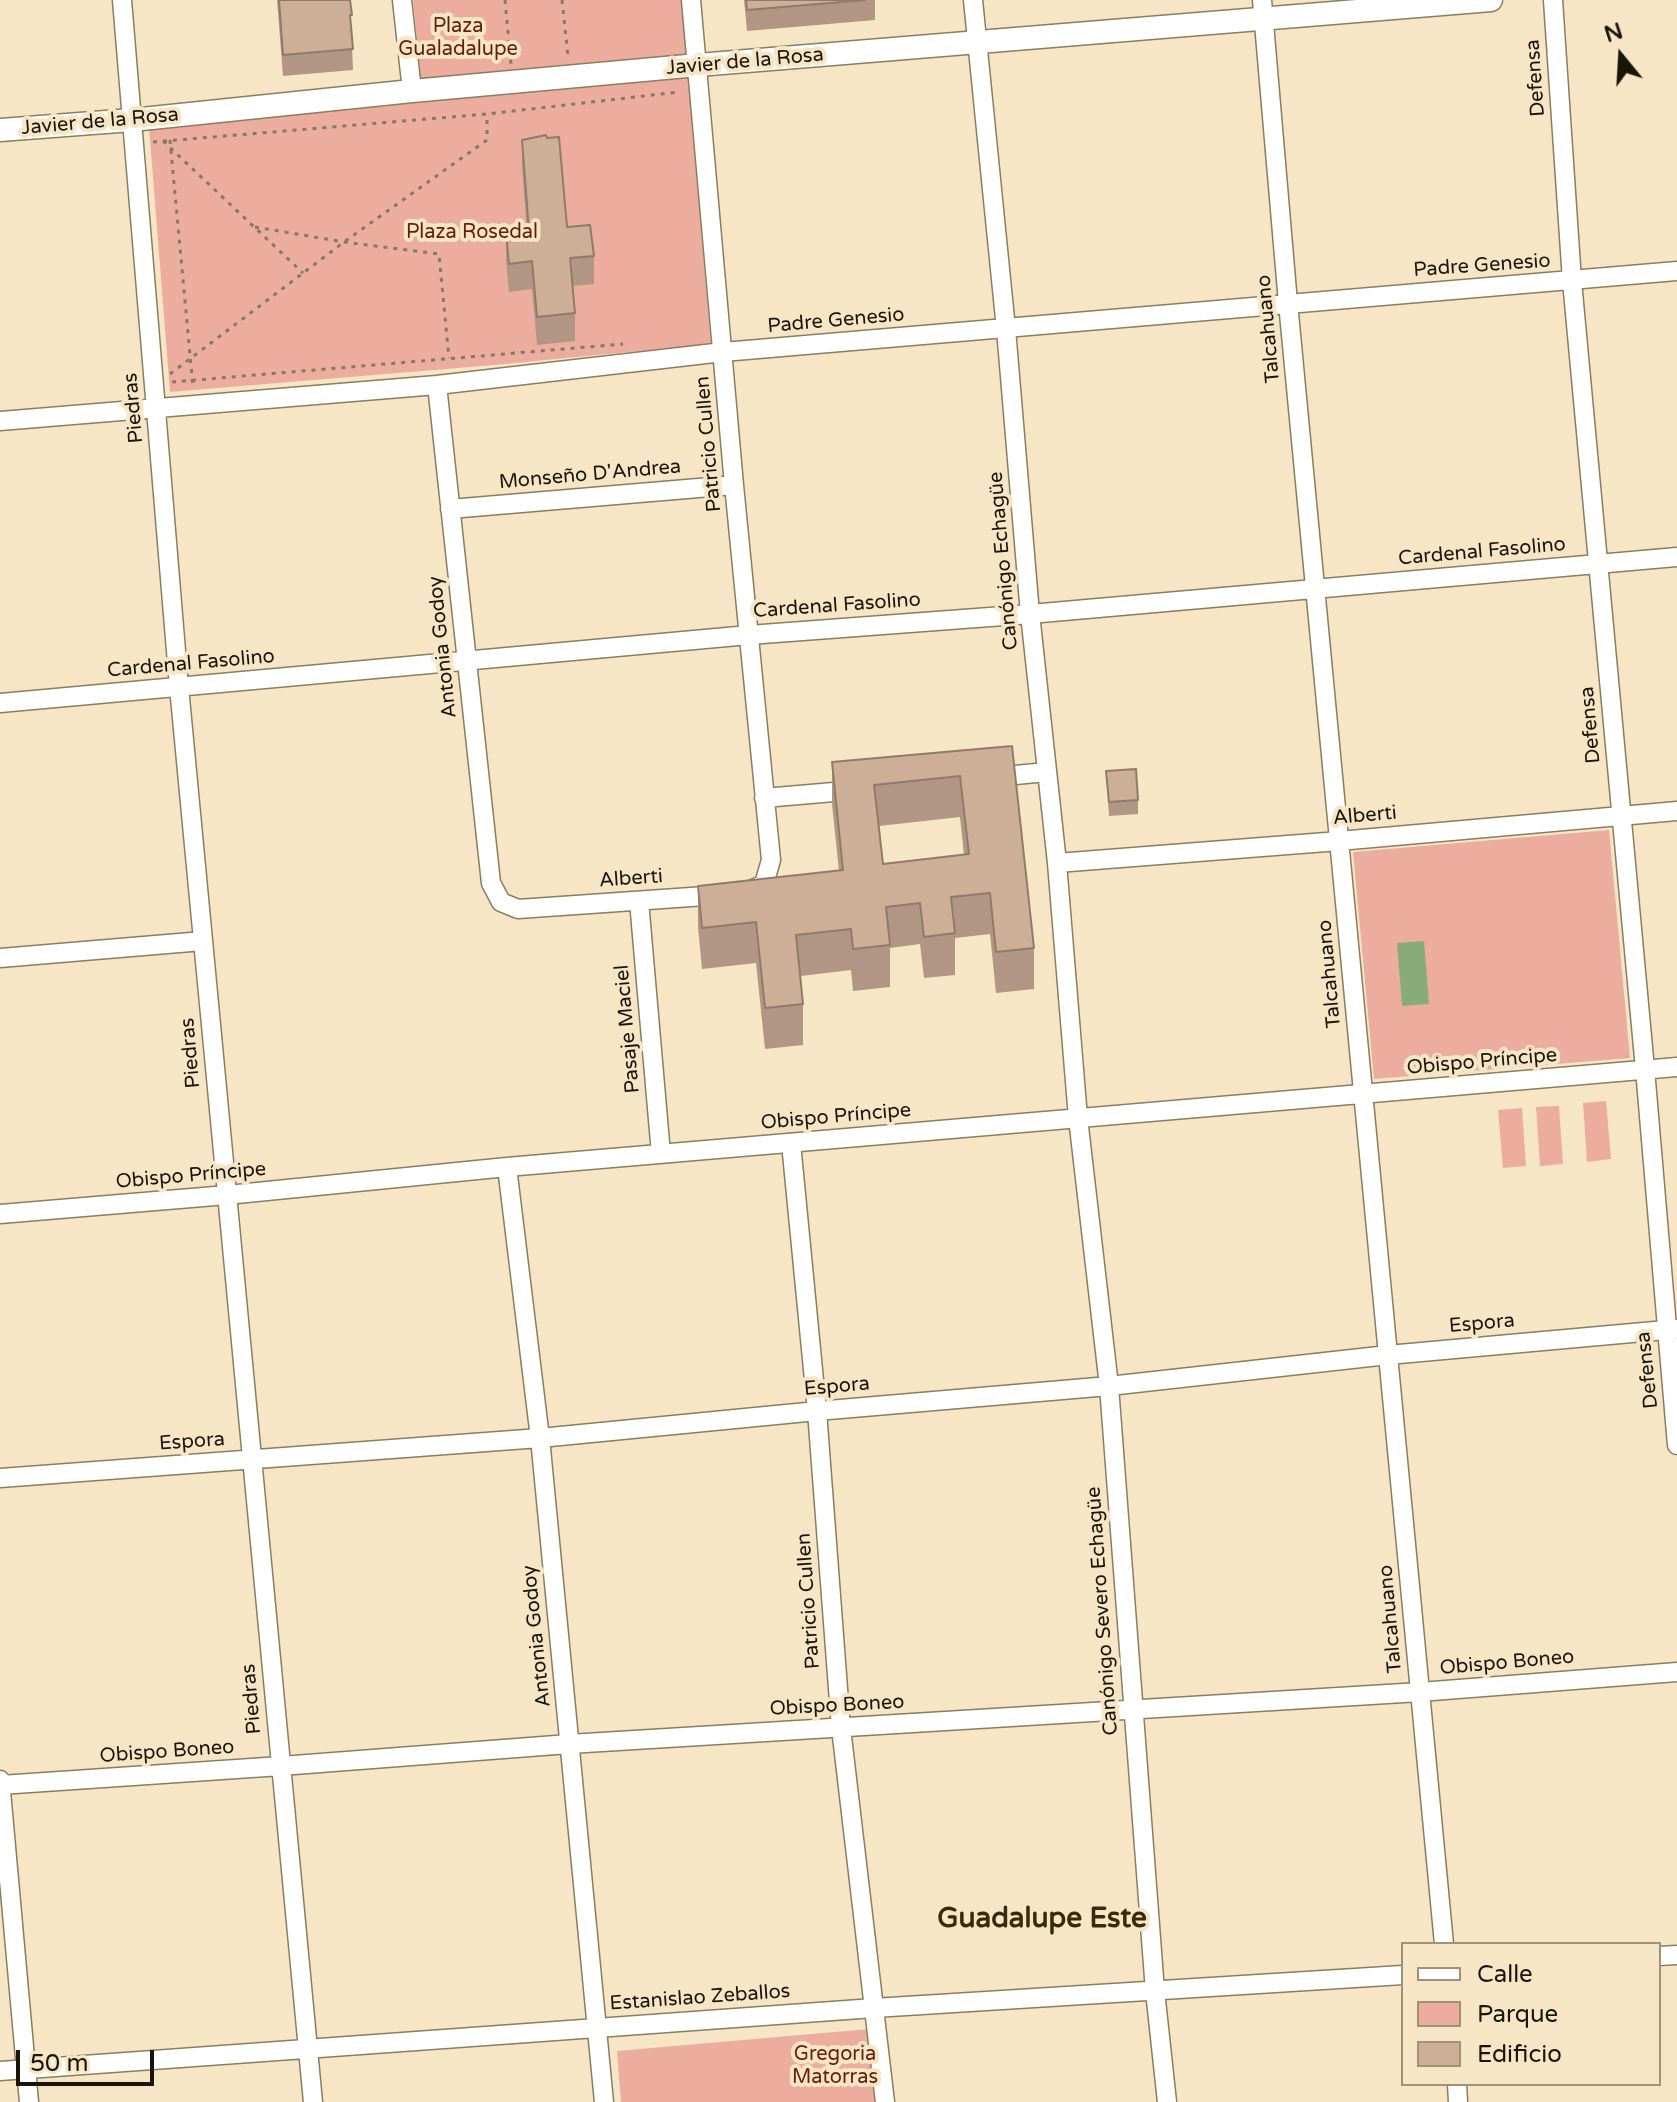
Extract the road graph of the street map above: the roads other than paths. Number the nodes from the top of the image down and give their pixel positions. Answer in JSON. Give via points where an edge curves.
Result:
{"nodes":[{"id":1,"x":122,"y":0,"type":"edge"},
{"id":2,"x":402,"y":0,"type":"edge"},
{"id":3,"x":691,"y":0,"type":"edge"},
{"id":4,"x":973,"y":0,"type":"edge"},
{"id":5,"x":1491,"y":0,"type":"edge"},
{"id":6,"x":1553,"y":0,"type":"edge"},
{"id":7,"x":1263,"y":10,"type":"edge"},
{"id":8,"x":977,"y":42,"type":"junction"},
{"id":9,"x":698,"y":65,"type":"junction"},
{"id":10,"x":412,"y":91,"type":"junction"},
{"id":11,"x":132,"y":120,"type":"junction"},
{"id":12,"x":0,"y":130,"type":"edge"},
{"id":13,"x":1677,"y":271,"type":"edge"},
{"id":14,"x":1572,"y":281,"type":"junction"},
{"id":15,"x":1288,"y":303,"type":"junction"},
{"id":16,"x":1006,"y":329,"type":"junction"},
{"id":17,"x":723,"y":352,"type":"junction"},
{"id":18,"x":437,"y":385,"type":"junction"},
{"id":19,"x":156,"y":408,"type":"junction"},
{"id":20,"x":0,"y":421,"type":"edge"},
{"id":21,"x":734,"y":485,"type":"junction"},
{"id":22,"x":450,"y":509,"type":"junction"},
{"id":23,"x":1677,"y":557,"type":"edge"},
{"id":24,"x":1599,"y":564,"type":"junction"},
{"id":25,"x":1316,"y":589,"type":"junction"},
{"id":26,"x":1030,"y":614,"type":"junction"},
{"id":27,"x":749,"y":635,"type":"junction"},
{"id":28,"x":467,"y":662,"type":"junction"},
{"id":29,"x":179,"y":687,"type":"junction"},
{"id":30,"x":0,"y":703,"type":"edge"},
{"id":31,"x":1047,"y":772,"type":"junction"},
{"id":32,"x":984,"y":778,"type":"edge"},
{"id":33,"x":874,"y":788,"type":"edge"},
{"id":34,"x":764,"y":798,"type":"junction"},
{"id":35,"x":1677,"y":811,"type":"edge"},
{"id":36,"x":1622,"y":815,"type":"junction"},
{"id":37,"x":1339,"y":841,"type":"junction"},
{"id":38,"x":1057,"y":863,"type":"junction"},
{"id":39,"x":764,"y":884,"type":"joint"},
{"id":40,"x":639,"y":901,"type":"junction"},
{"id":41,"x":501,"y":902,"type":"joint"},
{"id":42,"x":203,"y":941,"type":"junction"},
{"id":43,"x":0,"y":958,"type":"edge"},
{"id":44,"x":1677,"y":1067,"type":"edge"},
{"id":45,"x":1645,"y":1069,"type":"junction"},
{"id":46,"x":1363,"y":1095,"type":"junction"},
{"id":47,"x":1078,"y":1118,"type":"junction"},
{"id":48,"x":791,"y":1143,"type":"junction"},
{"id":49,"x":661,"y":1154,"type":"junction"},
{"id":50,"x":507,"y":1167,"type":"junction"},
{"id":51,"x":227,"y":1195,"type":"junction"},
{"id":52,"x":0,"y":1214,"type":"edge"},
{"id":53,"x":1671,"y":1330,"type":"edge"},
{"id":54,"x":1388,"y":1355,"type":"junction"},
{"id":55,"x":1109,"y":1386,"type":"junction"},
{"id":56,"x":817,"y":1411,"type":"junction"},
{"id":57,"x":540,"y":1438,"type":"junction"},
{"id":58,"x":1677,"y":1445,"type":"edge"},
{"id":59,"x":252,"y":1460,"type":"junction"},
{"id":60,"x":0,"y":1478,"type":"edge"},
{"id":61,"x":1677,"y":1672,"type":"edge"},
{"id":62,"x":1420,"y":1692,"type":"junction"},
{"id":63,"x":1132,"y":1709,"type":"junction"},
{"id":64,"x":841,"y":1728,"type":"junction"},
{"id":65,"x":569,"y":1744,"type":"junction"},
{"id":66,"x":281,"y":1766,"type":"junction"},
{"id":67,"x":0,"y":1783,"type":"edge"},
{"id":68,"x":1444,"y":1942,"type":"edge"},
{"id":69,"x":1401,"y":1975,"type":"edge"},
{"id":70,"x":1155,"y":1991,"type":"junction"},
{"id":71,"x":874,"y":2008,"type":"junction"},
{"id":72,"x":597,"y":2027,"type":"junction"},
{"id":73,"x":308,"y":2049,"type":"junction"},
{"id":74,"x":26,"y":2069,"type":"junction"},
{"id":75,"x":0,"y":2071,"type":"edge"},
{"id":76,"x":29,"y":2102,"type":"edge"},
{"id":77,"x":313,"y":2102,"type":"edge"},
{"id":78,"x":604,"y":2102,"type":"edge"},
{"id":79,"x":885,"y":2102,"type":"edge"},
{"id":80,"x":1167,"y":2102,"type":"edge"}],
"edges":[{"from":1,"to":11,"type":"street","name":"Piedras"},
{"from":2,"to":10,"type":"street"},
{"from":3,"to":9,"type":"street","name":"Patricio Cullen"},
{"from":4,"to":8,"type":"street","name":"Canónigo Echagüe"},
{"from":5,"to":7,"type":"street","name":"Javier de la Rosa"},
{"from":6,"to":14,"type":"street","name":"Defensa"},
{"from":7,"to":8,"type":"street","name":"Javier de la Rosa"},
{"from":7,"to":15,"type":"street","name":"Talcahuano"},
{"from":8,"to":9,"type":"street","name":"Javier de la Rosa"},
{"from":8,"to":16,"type":"street","name":"Canónigo Echagüe"},
{"from":9,"to":10,"type":"street","name":"Javier de la Rosa"},
{"from":9,"to":17,"type":"street","name":"Patricio Cullen"},
{"from":10,"to":11,"type":"street","name":"Javier de la Rosa"},
{"from":11,"to":12,"type":"street","name":"Javier de la Rosa"},
{"from":11,"to":19,"type":"street","name":"Piedras"},
{"from":13,"to":14,"type":"street","name":"Padre Genesio"},
{"from":14,"to":15,"type":"street","name":"Padre Genesio"},
{"from":14,"to":24,"type":"street","name":"Defensa"},
{"from":15,"to":16,"type":"street","name":"Padre Genesio"},
{"from":15,"to":25,"type":"street","name":"Talcahuano"},
{"from":16,"to":17,"type":"street","name":"Padre Genesio"},
{"from":16,"to":26,"type":"street","name":"Canónigo Echagüe"},
{"from":17,"to":18,"type":"street","name":"Padre Genesio"},
{"from":17,"to":21,"type":"street","name":"Patricio Cullen"},
{"from":18,"to":19,"type":"street","name":"Padre Genesio"},
{"from":18,"to":22,"type":"street","name":"Antonia Godoy"},
{"from":19,"to":20,"type":"street","name":"Padre Genesio"},
{"from":19,"to":29,"type":"street","name":"Piedras"},
{"from":21,"to":22,"type":"street","name":"Monseño D'Andrea"},
{"from":21,"to":27,"type":"street","name":"Patricio Cullen"},
{"from":22,"to":28,"type":"street","name":"Antonia Godoy"},
{"from":23,"to":24,"type":"street","name":"Cardenal Fasolino"},
{"from":24,"to":25,"type":"street","name":"Cardenal Fasolino"},
{"from":24,"to":36,"type":"street","name":"Defensa"},
{"from":25,"to":26,"type":"street","name":"Cardenal Fasolino"},
{"from":25,"to":37,"type":"street","name":"Talcahuano"},
{"from":26,"to":27,"type":"street","name":"Cardenal Fasolino"},
{"from":26,"to":31,"type":"street","name":"Canónigo Echagüe"},
{"from":27,"to":28,"type":"street","name":"Cardenal Fasolino"},
{"from":27,"to":34,"type":"street","name":"Patricio Cullen"},
{"from":28,"to":29,"type":"street","name":"Cardenal Fasolino"},
{"from":28,"to":41,"type":"street","name":"Antonia Godoy","via":[[491,883]]},
{"from":29,"to":30,"type":"street","name":"Cardenal Fasolino"},
{"from":29,"to":42,"type":"street","name":"Piedras"},
{"from":31,"to":32,"type":"street"},
{"from":31,"to":38,"type":"street","name":"Canónigo Echagüe"},
{"from":33,"to":34,"type":"street"},
{"from":34,"to":39,"type":"street","name":"Patricio Cullen","via":[[771,860]]},
{"from":35,"to":36,"type":"street","name":"Alberti"},
{"from":36,"to":37,"type":"street","name":"Alberti"},
{"from":36,"to":45,"type":"street","name":"Defensa"},
{"from":37,"to":38,"type":"street","name":"Alberti"},
{"from":37,"to":46,"type":"street","name":"Talcahuano"},
{"from":38,"to":47,"type":"street","name":"Canónigo Echagüe"},
{"from":39,"to":40,"type":"street","name":"Alberti","via":[[741,894]]},
{"from":40,"to":41,"type":"street","name":"Alberti","via":[[518,909]]},
{"from":40,"to":49,"type":"street","name":"Pasaje Maciel"},
{"from":42,"to":43,"type":"street"},
{"from":42,"to":51,"type":"street","name":"Piedras"},
{"from":44,"to":45,"type":"street","name":"Obispo Príncipe"},
{"from":45,"to":46,"type":"street","name":"Obispo Príncipe"},
{"from":45,"to":53,"type":"street","name":"Defensa"},
{"from":46,"to":47,"type":"street","name":"Obispo Príncipe"},
{"from":46,"to":54,"type":"street","name":"Talcahuano"},
{"from":47,"to":48,"type":"street","name":"Obispo Príncipe"},
{"from":47,"to":55,"type":"street","name":"Canónigo Severo Echagüe"},
{"from":48,"to":49,"type":"street","name":"Obispo Príncipe"},
{"from":48,"to":56,"type":"street","name":"Patricio Cullen"},
{"from":49,"to":50,"type":"street","name":"Obispo Príncipe"},
{"from":50,"to":51,"type":"street","name":"Obispo Príncipe"},
{"from":50,"to":57,"type":"street","name":"Antonia Godoy"},
{"from":51,"to":52,"type":"street","name":"Obispo Príncipe"},
{"from":51,"to":59,"type":"street","name":"Piedras"},
{"from":53,"to":54,"type":"street","name":"Espora"},
{"from":53,"to":58,"type":"street","name":"Defensa"},
{"from":54,"to":55,"type":"street","name":"Espora"},
{"from":54,"to":62,"type":"street","name":"Talcahuano"},
{"from":55,"to":56,"type":"street","name":"Espora"},
{"from":55,"to":63,"type":"street","name":"Canónigo Severo Echagüe"},
{"from":56,"to":57,"type":"street","name":"Espora"},
{"from":56,"to":64,"type":"street","name":"Patricio Cullen"},
{"from":57,"to":59,"type":"street","name":"Espora"},
{"from":57,"to":65,"type":"street","name":"Antonia Godoy"},
{"from":59,"to":60,"type":"street","name":"Espora"},
{"from":59,"to":66,"type":"street","name":"Piedras"},
{"from":61,"to":62,"type":"street","name":"Obispo Boneo"},
{"from":62,"to":63,"type":"street","name":"Obispo Boneo"},
{"from":62,"to":68,"type":"street","name":"Talcahuano"},
{"from":63,"to":64,"type":"street","name":"Obispo Boneo"},
{"from":63,"to":70,"type":"street","name":"Canónigo Severo Echagüe"},
{"from":64,"to":65,"type":"street","name":"Obispo Boneo"},
{"from":64,"to":71,"type":"street","name":"Patricio Cullen"},
{"from":65,"to":66,"type":"street","name":"Obispo Boneo"},
{"from":65,"to":72,"type":"street","name":"Antonia Godoy"},
{"from":66,"to":67,"type":"street","name":"Obispo Boneo"},
{"from":66,"to":73,"type":"street","name":"Piedras"},
{"from":67,"to":74,"type":"street"},
{"from":69,"to":70,"type":"street","name":"Estanislao Zeballos"},
{"from":70,"to":71,"type":"street","name":"Estanislao Zeballos"},
{"from":70,"to":80,"type":"street","name":"Canónigo Severo Echagüe"},
{"from":71,"to":72,"type":"street","name":"Estanislao Zeballos"},
{"from":71,"to":79,"type":"street","name":"Patricio Cullen"},
{"from":72,"to":73,"type":"street","name":"Estanislao Zeballos"},
{"from":72,"to":78,"type":"street","name":"Antonia Godoy"},
{"from":73,"to":74,"type":"street","name":"Estanislao Zeballos"},
{"from":73,"to":77,"type":"street","name":"Piedras"},
{"from":74,"to":75,"type":"street","name":"Estanislao Zeballos"},
{"from":74,"to":76,"type":"street"}]}
